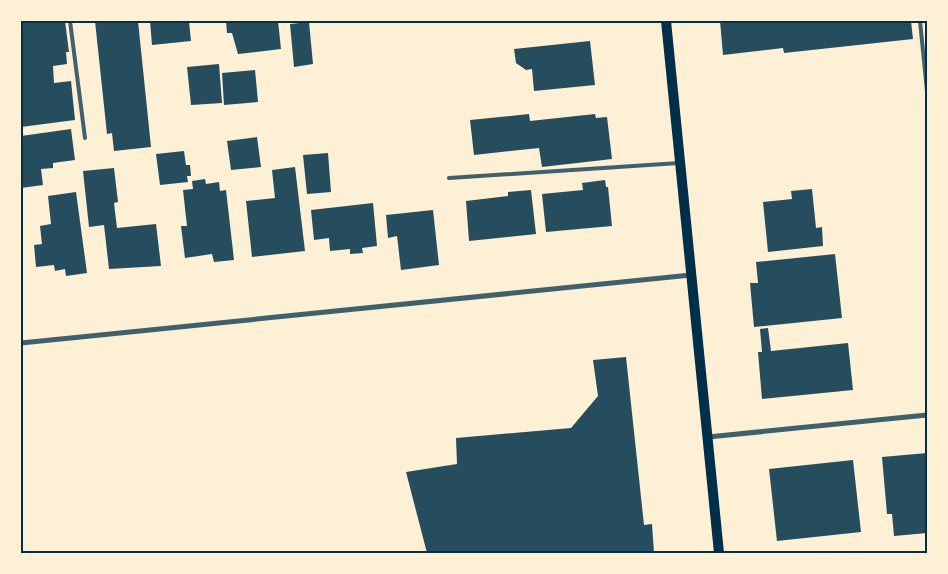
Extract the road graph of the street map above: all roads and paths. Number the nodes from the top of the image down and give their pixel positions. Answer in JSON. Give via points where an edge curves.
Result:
{"nodes":[{"id":1,"x":70,"y":21,"type":"edge"},
{"id":2,"x":666,"y":21,"type":"edge"},
{"id":3,"x":920,"y":21,"type":"edge"},
{"id":4,"x":927,"y":91,"type":"edge"},
{"id":5,"x":85,"y":138,"type":"dead end"},
{"id":6,"x":679,"y":163,"type":"junction"},
{"id":7,"x":449,"y":178,"type":"dead end"},
{"id":8,"x":691,"y":275,"type":"junction"},
{"id":9,"x":21,"y":343,"type":"edge"},
{"id":10,"x":927,"y":415,"type":"edge"},
{"id":11,"x":708,"y":437,"type":"junction"},
{"id":12,"x":719,"y":553,"type":"edge"}],
"edges":[{"from":1,"to":5,"type":"lane"},
{"from":2,"to":6,"type":"main road"},
{"from":3,"to":4,"type":"lane"},
{"from":6,"to":7,"type":"lane"},
{"from":6,"to":8,"type":"main road"},
{"from":8,"to":9,"type":"street"},
{"from":8,"to":11,"type":"main road"},
{"from":10,"to":11,"type":"street"},
{"from":11,"to":12,"type":"main road"}]}
